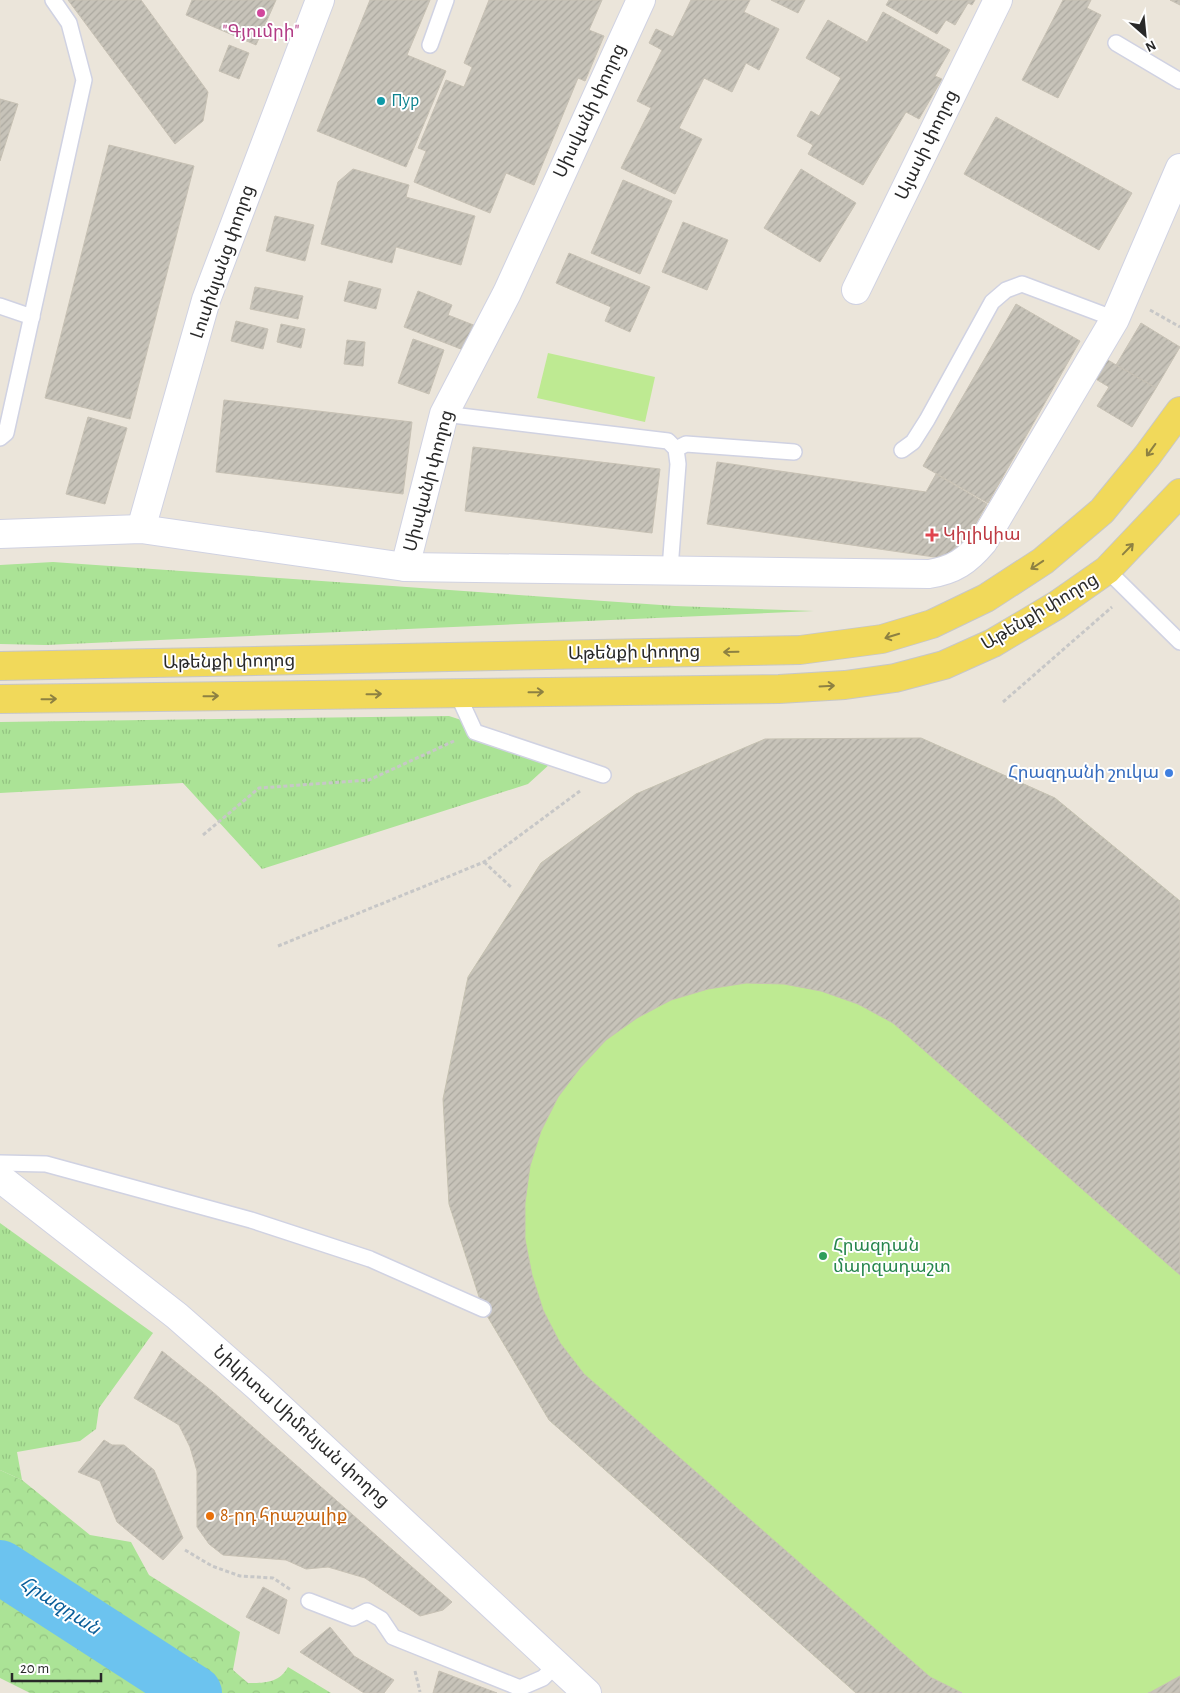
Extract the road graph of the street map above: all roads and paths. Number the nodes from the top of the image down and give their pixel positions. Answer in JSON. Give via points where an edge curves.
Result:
{"nodes":[{"id":1,"x":53,"y":0,"type":"edge"},
{"id":2,"x":320,"y":0,"type":"edge"},
{"id":3,"x":446,"y":0,"type":"edge"},
{"id":4,"x":641,"y":0,"type":"edge"},
{"id":5,"x":998,"y":0,"type":"edge"},
{"id":6,"x":1116,"y":43,"type":"dead end"},
{"id":7,"x":430,"y":45,"type":"dead end"},
{"id":8,"x":1180,"y":81,"type":"edge"},
{"id":9,"x":1180,"y":168,"type":"edge"},
{"id":10,"x":856,"y":290,"type":"dead end"},
{"id":11,"x":0,"y":306,"type":"edge"},
{"id":12,"x":32,"y":317,"type":"junction"},
{"id":13,"x":1115,"y":318,"type":"junction"},
{"id":14,"x":1180,"y":411,"type":"edge"},
{"id":15,"x":444,"y":414,"type":"junction"},
{"id":16,"x":0,"y":438,"type":"edge"},
{"id":17,"x":676,"y":449,"type":"junction"},
{"id":18,"x":902,"y":450,"type":"dead end"},
{"id":19,"x":794,"y":452,"type":"dead end"},
{"id":20,"x":1180,"y":493,"type":"edge"},
{"id":21,"x":141,"y":529,"type":"junction"},
{"id":22,"x":0,"y":534,"type":"edge"},
{"id":23,"x":405,"y":567,"type":"junction"},
{"id":24,"x":670,"y":569,"type":"junction"},
{"id":25,"x":1107,"y":570,"type":"junction"},
{"id":26,"x":1129,"y":592,"type":"junction"},
{"id":27,"x":1180,"y":642,"type":"edge"},
{"id":28,"x":0,"y":666,"type":"edge"},
{"id":29,"x":457,"y":693,"type":"junction"},
{"id":30,"x":0,"y":699,"type":"edge"},
{"id":31,"x":1003,"y":702,"type":"dead end"},
{"id":32,"x":475,"y":732,"type":"junction"},
{"id":33,"x":603,"y":775,"type":"joint"},
{"id":34,"x":203,"y":835,"type":"dead end"},
{"id":35,"x":484,"y":862,"type":"junction"},
{"id":36,"x":512,"y":888,"type":"dead end"},
{"id":37,"x":278,"y":946,"type":"dead end"},
{"id":38,"x":0,"y":1162,"type":"edge"},
{"id":39,"x":0,"y":1178,"type":"edge"},
{"id":40,"x":483,"y":1309,"type":"dead end"},
{"id":41,"x":185,"y":1550,"type":"dead end"},
{"id":42,"x":309,"y":1601,"type":"joint"},
{"id":43,"x":556,"y":1665,"type":"junction"},
{"id":44,"x":587,"y":1693,"type":"edge"}],
"edges":[{"from":1,"to":12,"type":"lane","via":[[69,23],[84,80]]},
{"from":2,"to":21,"type":"street","name":"Լուսինյանց փողոց","via":[[206,300]]},
{"from":3,"to":7,"type":"lane"},
{"from":4,"to":15,"type":"street","name":"Սիսվանի փողոց","via":[[506,293]]},
{"from":5,"to":10,"type":"street","name":"Այասի փողոց"},
{"from":6,"to":8,"type":"lane"},
{"from":9,"to":13,"type":"street"},
{"from":11,"to":12,"type":"lane"},
{"from":12,"to":16,"type":"lane","via":[[6,433]]},
{"from":13,"to":18,"type":"lane","via":[[1022,284],[1006,290],[992,302],[928,420],[913,442]]},
{"from":13,"to":24,"type":"street","via":[[982,542],[960,565],[929,574]]},
{"from":14,"to":28,"type":"main road","name":"Աթենքի փողոց","one_way":true,"via":[[1102,511],[1043,561],[986,598],[932,624],[882,639],[800,650]]},
{"from":15,"to":17,"type":"lane","via":[[668,441]]},
{"from":15,"to":23,"type":"street","name":"Սիսվանի փողոց"},
{"from":17,"to":19,"type":"lane","via":[[686,444]]},
{"from":17,"to":24,"type":"lane","via":[[678,464]]},
{"from":25,"to":20,"type":"main road","name":"Աթենքի փողոց","one_way":true},
{"from":21,"to":22,"type":"street","name":"Սիսվանի փողոց"},
{"from":21,"to":23,"type":"street","name":"Սիսվանի փողոց"},
{"from":23,"to":24,"type":"street"},
{"from":25,"to":26,"type":"lane"},
{"from":29,"to":25,"type":"main road","name":"Աթենքի փողոց","one_way":true,"via":[[779,689],[895,678],[944,665],[992,643],[1057,605]]},
{"from":26,"to":27,"type":"lane"},
{"from":26,"to":31,"type":"path"},
{"from":30,"to":29,"type":"main road","name":"Աթենքի փողոց","one_way":true},
{"from":29,"to":32,"type":"lane"},
{"from":32,"to":33,"type":"lane"},
{"from":32,"to":34,"type":"path","via":[[369,780],[260,788]]},
{"from":33,"to":35,"type":"path"},
{"from":35,"to":36,"type":"path"},
{"from":35,"to":37,"type":"path"},
{"from":38,"to":40,"type":"lane","via":[[46,1164],[251,1220],[370,1259]]},
{"from":39,"to":43,"type":"street","name":"Նիկիտա Սիմոնյան փողոց","via":[[177,1316],[259,1388]]},
{"from":41,"to":42,"type":"path","via":[[212,1566],[240,1576],[273,1578]]},
{"from":42,"to":43,"type":"lane","via":[[353,1618],[367,1612],[382,1619],[393,1637],[520,1688],[543,1678]]},
{"from":43,"to":44,"type":"street","name":"Նիկիտա Սիմոնյան փողոց"}]}
